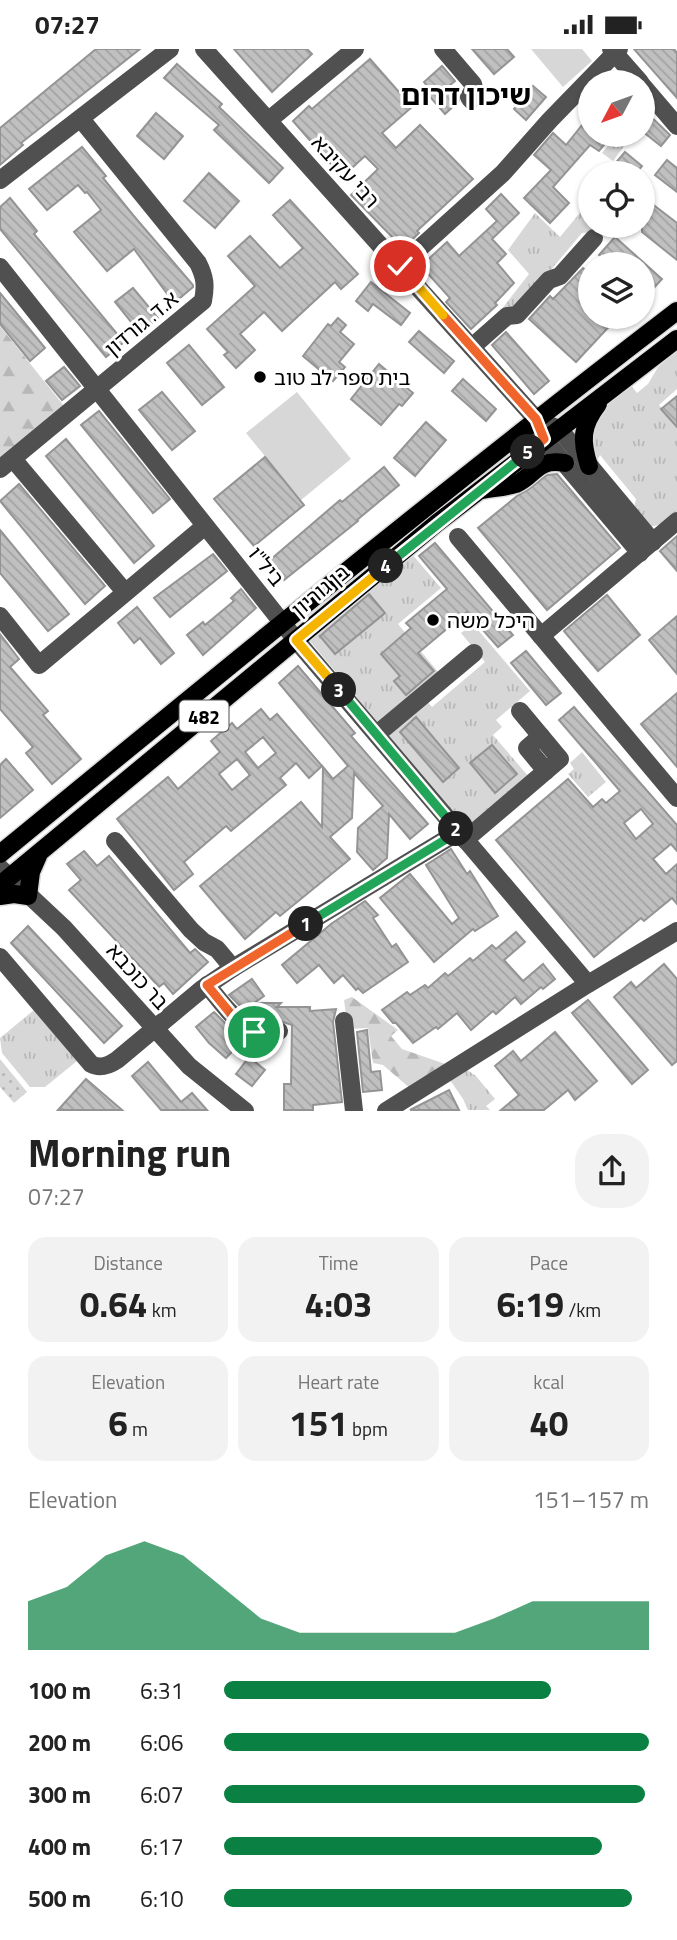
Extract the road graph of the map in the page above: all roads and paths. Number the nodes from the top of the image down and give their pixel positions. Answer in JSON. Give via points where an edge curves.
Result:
{"nodes":[{"id":1,"x":170,"y":49,"type":"edge"},
{"id":2,"x":204,"y":49,"type":"edge"},
{"id":3,"x":355,"y":49,"type":"edge"},
{"id":4,"x":443,"y":49,"type":"edge"},
{"id":5,"x":615,"y":50,"type":"edge"},
{"id":6,"x":630,"y":70,"type":"edge"},
{"id":7,"x":471,"y":100,"type":"dead end"},
{"id":8,"x":655,"y":100,"type":"edge"},
{"id":9,"x":81,"y":119,"type":"junction"},
{"id":10,"x":269,"y":120,"type":"junction"},
{"id":11,"x":677,"y":126,"type":"edge"},
{"id":12,"x":0,"y":180,"type":"edge"},
{"id":13,"x":594,"y":238,"type":"dead end"},
{"id":14,"x":400,"y":266,"type":"junction"},
{"id":15,"x":0,"y":267,"type":"edge"},
{"id":16,"x":677,"y":311,"type":"edge"},
{"id":17,"x":677,"y":339,"type":"edge"},
{"id":18,"x":472,"y":347,"type":"junction"},
{"id":19,"x":97,"y":389,"type":"junction"},
{"id":20,"x":608,"y":391,"type":"junction"},
{"id":21,"x":536,"y":419,"type":"junction"},
{"id":22,"x":552,"y":434,"type":"junction"},
{"id":23,"x":565,"y":463,"type":"junction"},
{"id":24,"x":6,"y":464,"type":"edge"},
{"id":25,"x":589,"y":466,"type":"junction"},
{"id":26,"x":476,"y":492,"type":"junction"},
{"id":27,"x":677,"y":521,"type":"edge"},
{"id":28,"x":205,"y":526,"type":"junction"},
{"id":29,"x":458,"y":537,"type":"dead end"},
{"id":30,"x":647,"y":548,"type":"junction"},
{"id":31,"x":125,"y":592,"type":"junction"},
{"id":32,"x":0,"y":616,"type":"edge"},
{"id":33,"x":282,"y":623,"type":"junction"},
{"id":34,"x":541,"y":636,"type":"junction"},
{"id":35,"x":296,"y":640,"type":"junction"},
{"id":36,"x":474,"y":653,"type":"dead end"},
{"id":37,"x":520,"y":711,"type":"dead end"},
{"id":38,"x":377,"y":734,"type":"junction"},
{"id":39,"x":677,"y":797,"type":"edge"},
{"id":40,"x":462,"y":836,"type":"junction"},
{"id":41,"x":115,"y":841,"type":"dead end"},
{"id":42,"x":0,"y":853,"type":"edge"},
{"id":43,"x":39,"y":853,"type":"junction"},
{"id":44,"x":3,"y":877,"type":"edge"},
{"id":45,"x":0,"y":896,"type":"edge"},
{"id":46,"x":27,"y":896,"type":"junction"},
{"id":47,"x":677,"y":931,"type":"edge"},
{"id":48,"x":0,"y":957,"type":"edge"},
{"id":49,"x":233,"y":968,"type":"junction"},
{"id":50,"x":588,"y":984,"type":"junction"},
{"id":51,"x":207,"y":985,"type":"junction"},
{"id":52,"x":344,"y":1021,"type":"dead end"},
{"id":53,"x":155,"y":1029,"type":"junction"},
{"id":54,"x":279,"y":1031,"type":"dead end"},
{"id":55,"x":245,"y":1111,"type":"edge"},
{"id":56,"x":354,"y":1111,"type":"edge"},
{"id":57,"x":386,"y":1111,"type":"edge"}],
"edges":[{"from":1,"to":9,"type":"street"},
{"from":2,"to":10,"type":"street","name":"רבי עקיבא"},
{"from":3,"to":10,"type":"street"},
{"from":4,"to":7,"type":"street","via":[[473,84]]},
{"from":5,"to":6,"type":"street"},
{"from":5,"to":14,"type":"street","via":[[503,173]]},
{"from":8,"to":11,"type":"street"},
{"from":9,"to":12,"type":"street"},
{"from":9,"to":19,"type":"street","name":"א.ד. גורדון","via":[[205,277],[202,301]]},
{"from":10,"to":14,"type":"street","name":"רבי עקיבא"},
{"from":13,"to":18,"type":"street","via":[[517,315],[507,316]]},
{"from":14,"to":18,"type":"street","name":"רבי עקיבא"},
{"from":15,"to":19,"type":"street","name":"ביל\"ו"},
{"from":16,"to":21,"type":"main road","name":"בן גוריון","number":"482"},
{"from":17,"to":20,"type":"main road","name":"בן גוריון","number":"482"},
{"from":18,"to":21,"type":"street","name":"רבי עקיבא"},
{"from":19,"to":24,"type":"street","name":"א.ד. גורדון"},
{"from":19,"to":28,"type":"street","name":"ביל\"ו"},
{"from":20,"to":22,"type":"main road","name":"בן גוריון","number":"482"},
{"from":20,"to":25,"type":"main road","via":[[587,419],[584,440]]},
{"from":21,"to":22,"type":"street"},
{"from":21,"to":33,"type":"main road","name":"בן גוריון","number":"482"},
{"from":22,"to":23,"type":"street"},
{"from":22,"to":25,"type":"street"},
{"from":22,"to":26,"type":"main road","name":"בן גוריון","number":"482"},
{"from":23,"to":26,"type":"main road","via":[[554,461],[516,483]]},
{"from":23,"to":30,"type":"street"},
{"from":24,"to":31,"type":"street"},
{"from":25,"to":30,"type":"street"},
{"from":26,"to":35,"type":"main road","name":"בן גוריון","number":"482"},
{"from":27,"to":30,"type":"street"},
{"from":28,"to":31,"type":"street"},
{"from":28,"to":33,"type":"street","name":"ביל\"ו"},
{"from":29,"to":34,"type":"street"},
{"from":30,"to":34,"type":"street"},
{"from":31,"to":32,"type":"street","via":[[39,665]]},
{"from":33,"to":35,"type":"street","name":"ביל\"ו"},
{"from":33,"to":42,"type":"main road","name":"בן גוריון","number":"482"},
{"from":34,"to":39,"type":"street"},
{"from":35,"to":38,"type":"street","name":"ביל\"ו"},
{"from":35,"to":43,"type":"main road","name":"בן גוריון","number":"482"},
{"from":36,"to":38,"type":"street"},
{"from":37,"to":40,"type":"street","via":[[560,759]]},
{"from":38,"to":40,"type":"street","name":"ביל\"ו"},
{"from":40,"to":49,"type":"street"},
{"from":40,"to":50,"type":"street","name":"ביל\"ו"},
{"from":41,"to":49,"type":"street","via":[[191,930]]},
{"from":43,"to":44,"type":"main road","name":"בן גוריון","number":"482"},
{"from":43,"to":46,"type":"main road"},
{"from":44,"to":46,"type":"street","name":"בר כוכבא"},
{"from":45,"to":46,"type":"main road"},
{"from":46,"to":53,"type":"street","name":"בר כוכבא","via":[[64,928]]},
{"from":47,"to":50,"type":"street"},
{"from":48,"to":53,"type":"street","via":[[96,1067],[113,1062]]},
{"from":49,"to":51,"type":"street"},
{"from":50,"to":57,"type":"street"},
{"from":51,"to":53,"type":"street"},
{"from":51,"to":54,"type":"street","via":[[236,1020],[254,1032]]},
{"from":52,"to":56,"type":"street"},
{"from":53,"to":55,"type":"street","name":"בר כוכבא","via":[[208,1083]]}]}
